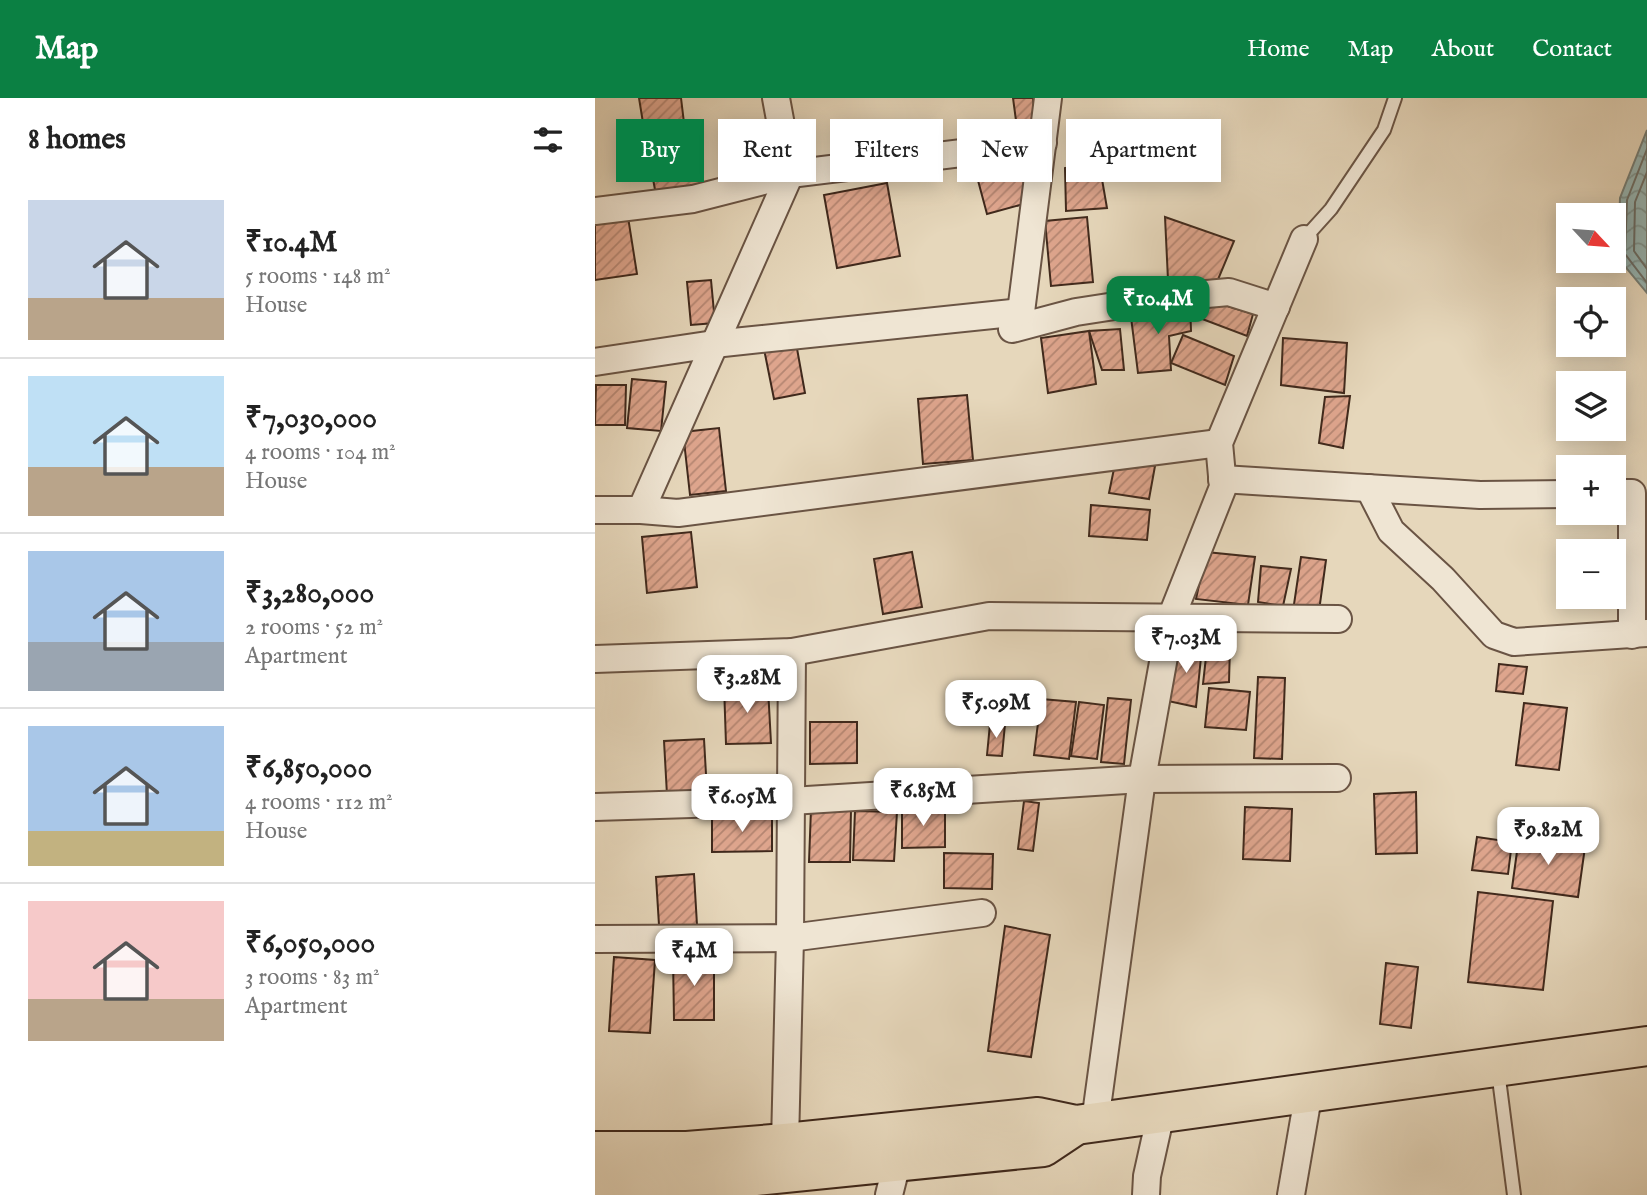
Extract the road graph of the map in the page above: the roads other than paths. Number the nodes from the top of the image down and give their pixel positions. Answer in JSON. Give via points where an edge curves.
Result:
{"nodes":[{"id":1,"x":776,"y":98,"type":"edge"},
{"id":2,"x":1048,"y":98,"type":"edge"},
{"id":3,"x":1395,"y":98,"type":"edge"},
{"id":4,"x":780,"y":119,"type":"edge"},
{"id":5,"x":1046,"y":119,"type":"edge"},
{"id":6,"x":957,"y":154,"type":"edge"},
{"id":7,"x":816,"y":171,"type":"edge"},
{"id":8,"x":759,"y":182,"type":"edge"},
{"id":9,"x":786,"y":182,"type":"edge"},
{"id":10,"x":1039,"y":182,"type":"edge"},
{"id":11,"x":595,"y":211,"type":"edge"},
{"id":12,"x":1304,"y":239,"type":"joint"},
{"id":13,"x":1276,"y":307,"type":"junction"},
{"id":14,"x":1021,"y":312,"type":"junction"},
{"id":15,"x":714,"y":344,"type":"junction"},
{"id":16,"x":595,"y":362,"type":"edge"},
{"id":17,"x":1219,"y":443,"type":"junction"},
{"id":18,"x":1222,"y":479,"type":"junction"},
{"id":19,"x":1369,"y":488,"type":"junction"},
{"id":20,"x":1626,"y":493,"type":"edge"},
{"id":21,"x":1556,"y":494,"type":"edge"},
{"id":22,"x":595,"y":510,"type":"edge"},
{"id":23,"x":641,"y":510,"type":"junction"},
{"id":24,"x":1171,"y":618,"type":"junction"},
{"id":25,"x":1338,"y":619,"type":"dead end"},
{"id":26,"x":1640,"y":634,"type":"edge"},
{"id":27,"x":792,"y":652,"type":"junction"},
{"id":28,"x":595,"y":659,"type":"edge"},
{"id":29,"x":1337,"y":778,"type":"dead end"},
{"id":30,"x":1142,"y":779,"type":"junction"},
{"id":31,"x":792,"y":801,"type":"junction"},
{"id":32,"x":595,"y":807,"type":"edge"},
{"id":33,"x":982,"y":914,"type":"dead end"},
{"id":34,"x":790,"y":938,"type":"junction"},
{"id":35,"x":595,"y":939,"type":"edge"},
{"id":36,"x":1647,"y":1046,"type":"edge"},
{"id":37,"x":1497,"y":1067,"type":"junction"},
{"id":38,"x":1309,"y":1091,"type":"junction"},
{"id":39,"x":1161,"y":1113,"type":"junction"},
{"id":40,"x":1085,"y":1124,"type":"junction"},
{"id":41,"x":785,"y":1143,"type":"junction"},
{"id":42,"x":595,"y":1151,"type":"edge"},
{"id":43,"x":893,"y":1179,"type":"edge"},
{"id":44,"x":595,"y":1183,"type":"edge"},
{"id":45,"x":686,"y":1189,"type":"edge"},
{"id":46,"x":1146,"y":1195,"type":"edge"},
{"id":47,"x":1290,"y":1195,"type":"edge"},
{"id":48,"x":1514,"y":1195,"type":"edge"}],
"edges":[{"from":1,"to":4,"type":"street"},
{"from":2,"to":5,"type":"street"},
{"from":3,"to":12,"type":"lane","via":[[1384,130],[1331,209]]},
{"from":6,"to":7,"type":"street"},
{"from":8,"to":11,"type":"street","via":[[693,199]]},
{"from":9,"to":15,"type":"street"},
{"from":10,"to":14,"type":"street"},
{"from":12,"to":13,"type":"street"},
{"from":13,"to":14,"type":"street","via":[[1229,292],[1076,312],[1011,328]]},
{"from":13,"to":17,"type":"street"},
{"from":14,"to":15,"type":"street"},
{"from":15,"to":16,"type":"street"},
{"from":15,"to":23,"type":"street"},
{"from":17,"to":18,"type":"street"},
{"from":17,"to":23,"type":"street","via":[[678,513]]},
{"from":18,"to":19,"type":"street"},
{"from":18,"to":24,"type":"street","via":[[1223,487]]},
{"from":19,"to":21,"type":"street"},
{"from":19,"to":26,"type":"street","via":[[1391,531],[1494,635],[1514,642]]},
{"from":20,"to":26,"type":"street","via":[[1632,493]]},
{"from":22,"to":23,"type":"street"},
{"from":24,"to":25,"type":"street"},
{"from":24,"to":27,"type":"street","via":[[989,616]]},
{"from":24,"to":30,"type":"street"},
{"from":27,"to":28,"type":"street"},
{"from":27,"to":31,"type":"street"},
{"from":29,"to":30,"type":"street"},
{"from":30,"to":31,"type":"street"},
{"from":30,"to":40,"type":"street"},
{"from":31,"to":32,"type":"street"},
{"from":31,"to":34,"type":"street"},
{"from":33,"to":34,"type":"street"},
{"from":34,"to":35,"type":"street"},
{"from":34,"to":41,"type":"street"},
{"from":36,"to":37,"type":"highway"},
{"from":37,"to":38,"type":"highway"},
{"from":37,"to":48,"type":"lane"},
{"from":38,"to":39,"type":"highway"},
{"from":38,"to":47,"type":"street"},
{"from":39,"to":40,"type":"highway"},
{"from":39,"to":46,"type":"street"},
{"from":40,"to":41,"type":"highway","via":[[1038,1117]]},
{"from":40,"to":43,"type":"highway","via":[[1043,1147]]},
{"from":41,"to":42,"type":"highway","via":[[687,1151]]},
{"from":43,"to":45,"type":"highway"},
{"from":44,"to":45,"type":"highway"}]}
